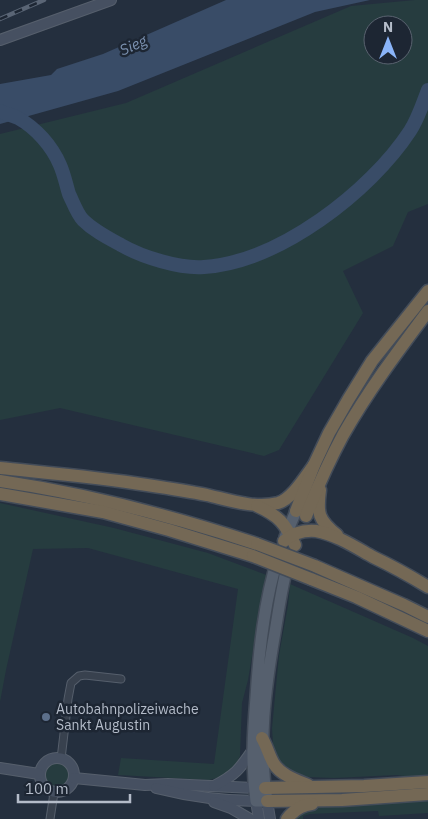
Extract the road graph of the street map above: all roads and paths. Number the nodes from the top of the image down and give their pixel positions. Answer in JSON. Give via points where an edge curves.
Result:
{"nodes":[{"id":1,"x":111,"y":0,"type":"edge"},
{"id":2,"x":0,"y":40,"type":"edge"},
{"id":3,"x":428,"y":291,"type":"edge"},
{"id":4,"x":428,"y":311,"type":"edge"},
{"id":5,"x":314,"y":465,"type":"junction"},
{"id":6,"x":0,"y":468,"type":"edge"},
{"id":7,"x":322,"y":478,"type":"junction"},
{"id":8,"x":0,"y":481,"type":"edge"},
{"id":9,"x":0,"y":494,"type":"edge"},
{"id":10,"x":252,"y":504,"type":"junction"},
{"id":11,"x":301,"y":513,"type":"junction"},
{"id":12,"x":291,"y":536,"type":"junction"},
{"id":13,"x":345,"y":541,"type":"junction"},
{"id":14,"x":255,"y":550,"type":"junction"},
{"id":15,"x":313,"y":572,"type":"junction"},
{"id":16,"x":428,"y":587,"type":"edge"},
{"id":17,"x":428,"y":617,"type":"edge"},
{"id":18,"x":424,"y":630,"type":"edge"},
{"id":19,"x":122,"y":679,"type":"dead end"},
{"id":20,"x":262,"y":738,"type":"junction"},
{"id":21,"x":252,"y":751,"type":"junction"},
{"id":22,"x":61,"y":759,"type":"junction"},
{"id":23,"x":0,"y":768,"type":"edge"},
{"id":24,"x":39,"y":774,"type":"junction"},
{"id":25,"x":74,"y":778,"type":"junction"},
{"id":26,"x":428,"y":782,"type":"edge"},
{"id":27,"x":144,"y":785,"type":"junction"},
{"id":28,"x":213,"y":787,"type":"junction"},
{"id":29,"x":259,"y":788,"type":"junction"},
{"id":30,"x":316,"y":788,"type":"junction"},
{"id":31,"x":54,"y":793,"type":"junction"},
{"id":32,"x":428,"y":794,"type":"edge"},
{"id":33,"x":202,"y":797,"type":"junction"},
{"id":34,"x":342,"y":800,"type":"junction"},
{"id":35,"x":261,"y":801,"type":"junction"},
{"id":36,"x":50,"y":819,"type":"edge"},
{"id":37,"x":250,"y":819,"type":"edge"},
{"id":38,"x":259,"y":819,"type":"edge"},
{"id":39,"x":270,"y":819,"type":"edge"},
{"id":40,"x":287,"y":819,"type":"edge"}],
"edges":[{"from":1,"to":2,"type":"main road"},
{"from":3,"to":5,"type":"highway","via":[[362,376]]},
{"from":4,"to":7,"type":"highway","via":[[360,407]]},
{"from":5,"to":10,"type":"highway","via":[[285,500]]},
{"from":5,"to":11,"type":"highway"},
{"from":6,"to":10,"type":"highway","via":[[138,483]]},
{"from":7,"to":11,"type":"highway"},
{"from":7,"to":13,"type":"highway","via":[[319,511],[322,520]]},
{"from":8,"to":14,"type":"highway","via":[[115,503],[189,523]]},
{"from":9,"to":14,"type":"highway","via":[[112,514]]},
{"from":10,"to":12,"type":"highway","via":[[275,515]]},
{"from":11,"to":12,"type":"main road"},
{"from":12,"to":13,"type":"highway","via":[[314,531]]},
{"from":12,"to":20,"type":"main road","via":[[270,661]]},
{"from":12,"to":21,"type":"main road","via":[[278,558],[262,630]]},
{"from":13,"to":16,"type":"highway"},
{"from":14,"to":15,"type":"highway","bridge":true},
{"from":15,"to":17,"type":"highway"},
{"from":15,"to":18,"type":"highway"},
{"from":19,"to":22,"type":"street","via":[[85,675],[71,683]]},
{"from":20,"to":29,"type":"main road"},
{"from":20,"to":30,"type":"highway","via":[[279,770]]},
{"from":21,"to":28,"type":"main road","via":[[239,770]]},
{"from":21,"to":29,"type":"main road"},
{"from":22,"to":24,"type":"main road","via":[[44,763]]},
{"from":22,"to":25,"type":"main road","via":[[70,764]]},
{"from":23,"to":24,"type":"main road"},
{"from":24,"to":31,"type":"main road","via":[[44,788]]},
{"from":25,"to":27,"type":"main road"},
{"from":25,"to":31,"type":"main road","via":[[65,791]]},
{"from":26,"to":30,"type":"highway"},
{"from":27,"to":28,"type":"main road"},
{"from":27,"to":33,"type":"main road"},
{"from":28,"to":29,"type":"main road"},
{"from":29,"to":30,"type":"highway"},
{"from":29,"to":35,"type":"main road"},
{"from":31,"to":36,"type":"street"},
{"from":32,"to":34,"type":"highway"},
{"from":33,"to":35,"type":"main road"},
{"from":33,"to":37,"type":"main road"},
{"from":34,"to":35,"type":"highway"},
{"from":34,"to":40,"type":"highway","via":[[302,807]]},
{"from":35,"to":38,"type":"main road"},
{"from":35,"to":39,"type":"main road"}]}
